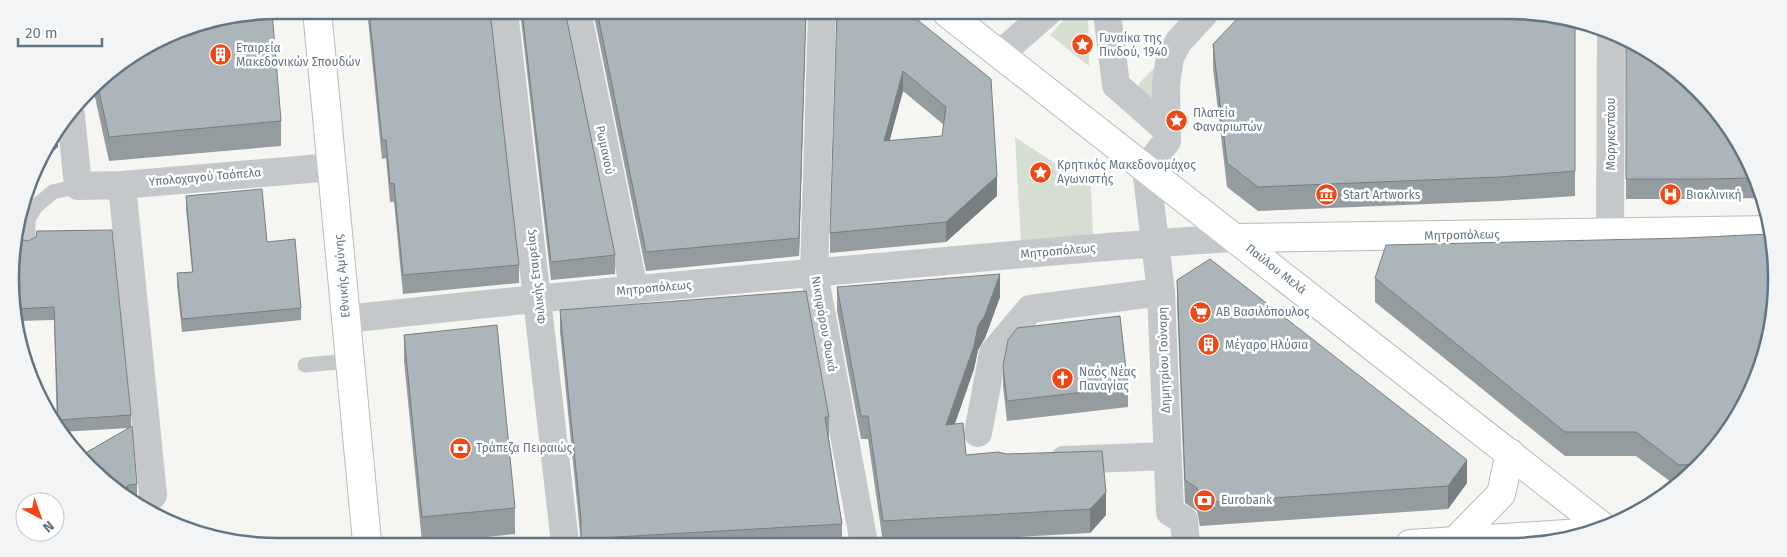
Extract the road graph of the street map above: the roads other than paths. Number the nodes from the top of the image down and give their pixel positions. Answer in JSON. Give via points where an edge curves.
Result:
{"nodes":[{"id":1,"x":318,"y":19,"type":"edge"},
{"id":2,"x":505,"y":19,"type":"edge"},
{"id":3,"x":579,"y":19,"type":"edge"},
{"id":4,"x":822,"y":19,"type":"edge"},
{"id":5,"x":955,"y":19,"type":"edge"},
{"id":6,"x":1040,"y":19,"type":"edge"},
{"id":7,"x":1108,"y":19,"type":"edge"},
{"id":8,"x":1199,"y":19,"type":"edge"},
{"id":9,"x":1611,"y":40,"type":"edge"},
{"id":10,"x":1000,"y":54,"type":"junction"},
{"id":11,"x":71,"y":121,"type":"edge"},
{"id":12,"x":1167,"y":130,"type":"junction"},
{"id":13,"x":332,"y":166,"type":"junction"},
{"id":14,"x":1146,"y":168,"type":"junction"},
{"id":15,"x":122,"y":185,"type":"junction"},
{"id":16,"x":78,"y":186,"type":"junction"},
{"id":17,"x":1763,"y":230,"type":"edge"},
{"id":18,"x":1610,"y":233,"type":"junction"},
{"id":19,"x":1236,"y":238,"type":"junction"},
{"id":20,"x":1156,"y":242,"type":"junction"},
{"id":21,"x":28,"y":244,"type":"edge"},
{"id":22,"x":814,"y":273,"type":"junction"},
{"id":23,"x":634,"y":290,"type":"junction"},
{"id":24,"x":1161,"y":292,"type":"junction"},
{"id":25,"x":538,"y":298,"type":"junction"},
{"id":26,"x":346,"y":319,"type":"junction"},
{"id":27,"x":350,"y":361,"type":"junction"},
{"id":28,"x":305,"y":365,"type":"dead end"},
{"id":29,"x":978,"y":433,"type":"dead end"},
{"id":30,"x":1510,"y":453,"type":"junction"},
{"id":31,"x":1168,"y":456,"type":"junction"},
{"id":32,"x":1044,"y":461,"type":"edge"},
{"id":33,"x":153,"y":494,"type":"dead end"},
{"id":34,"x":1598,"y":522,"type":"edge"},
{"id":35,"x":367,"y":538,"type":"edge"},
{"id":36,"x":565,"y":538,"type":"edge"},
{"id":37,"x":863,"y":538,"type":"edge"},
{"id":38,"x":1186,"y":538,"type":"edge"},
{"id":39,"x":1458,"y":538,"type":"edge"}],
"edges":[{"from":1,"to":13,"type":"main road","name":"Εθνικής Αμύνης"},
{"from":2,"to":25,"type":"street","name":"Φιλικής Εταιρείας"},
{"from":3,"to":23,"type":"street","name":"Ρωμανού"},
{"from":4,"to":22,"type":"street","name":"Νικηφόρου Φωκά"},
{"from":5,"to":10,"type":"main road","name":"Παύλου Μελά"},
{"from":6,"to":10,"type":"street"},
{"from":7,"to":12,"type":"street","via":[[1116,85]]},
{"from":8,"to":12,"type":"street","via":[[1179,41],[1170,57],[1166,85]]},
{"from":9,"to":18,"type":"street","name":"Μοργκεντάου"},
{"from":10,"to":14,"type":"main road","name":"Παύλου Μελά"},
{"from":11,"to":16,"type":"street"},
{"from":12,"to":14,"type":"street","via":[[1167,141]]},
{"from":13,"to":15,"type":"street","name":"Υπολοχαγού Τσόπελα"},
{"from":13,"to":26,"type":"main road","name":"Εθνικής Αμύνης"},
{"from":14,"to":19,"type":"main road","name":"Παύλου Μελά"},
{"from":14,"to":20,"type":"street","name":"Δημητρίου Γούναρη"},
{"from":15,"to":16,"type":"street","name":"Υπολοχαγού Τσόπελα"},
{"from":15,"to":33,"type":"street"},
{"from":16,"to":21,"type":"lane","via":[[53,192],[36,206],[28,219]]},
{"from":17,"to":18,"type":"main road","name":"Μητροπόλεως"},
{"from":18,"to":19,"type":"main road","name":"Μητροπόλεως"},
{"from":19,"to":20,"type":"street","name":"Μητροπόλεως"},
{"from":19,"to":30,"type":"main road","name":"Παύλου Μελά"},
{"from":20,"to":22,"type":"street","name":"Μητροπόλεως"},
{"from":20,"to":24,"type":"street","name":"Δημητρίου Γούναρη"},
{"from":22,"to":23,"type":"street","name":"Μητροπόλεως"},
{"from":22,"to":37,"type":"street","name":"Νικηφόρου Φωκά"},
{"from":23,"to":25,"type":"street","name":"Μητροπόλεως"},
{"from":24,"to":29,"type":"street","via":[[1030,309],[993,353]]},
{"from":24,"to":31,"type":"street","name":"Δημητρίου Γούναρη"},
{"from":25,"to":26,"type":"street","name":"Μητροπόλεως"},
{"from":25,"to":36,"type":"street","name":"Φιλικής Εταιρείας"},
{"from":26,"to":27,"type":"main road","name":"Εθνικής Αμύνης"},
{"from":27,"to":28,"type":"lane"},
{"from":27,"to":35,"type":"main road","name":"Εθνικής Αμύνης"},
{"from":30,"to":34,"type":"main road","name":"Παύλου Μελά"},
{"from":30,"to":39,"type":"main road","via":[[1501,494]]},
{"from":31,"to":32,"type":"street"},
{"from":31,"to":38,"type":"street","name":"Δημητρίου Γούναρη","via":[[1170,512],[1184,520]]}]}
